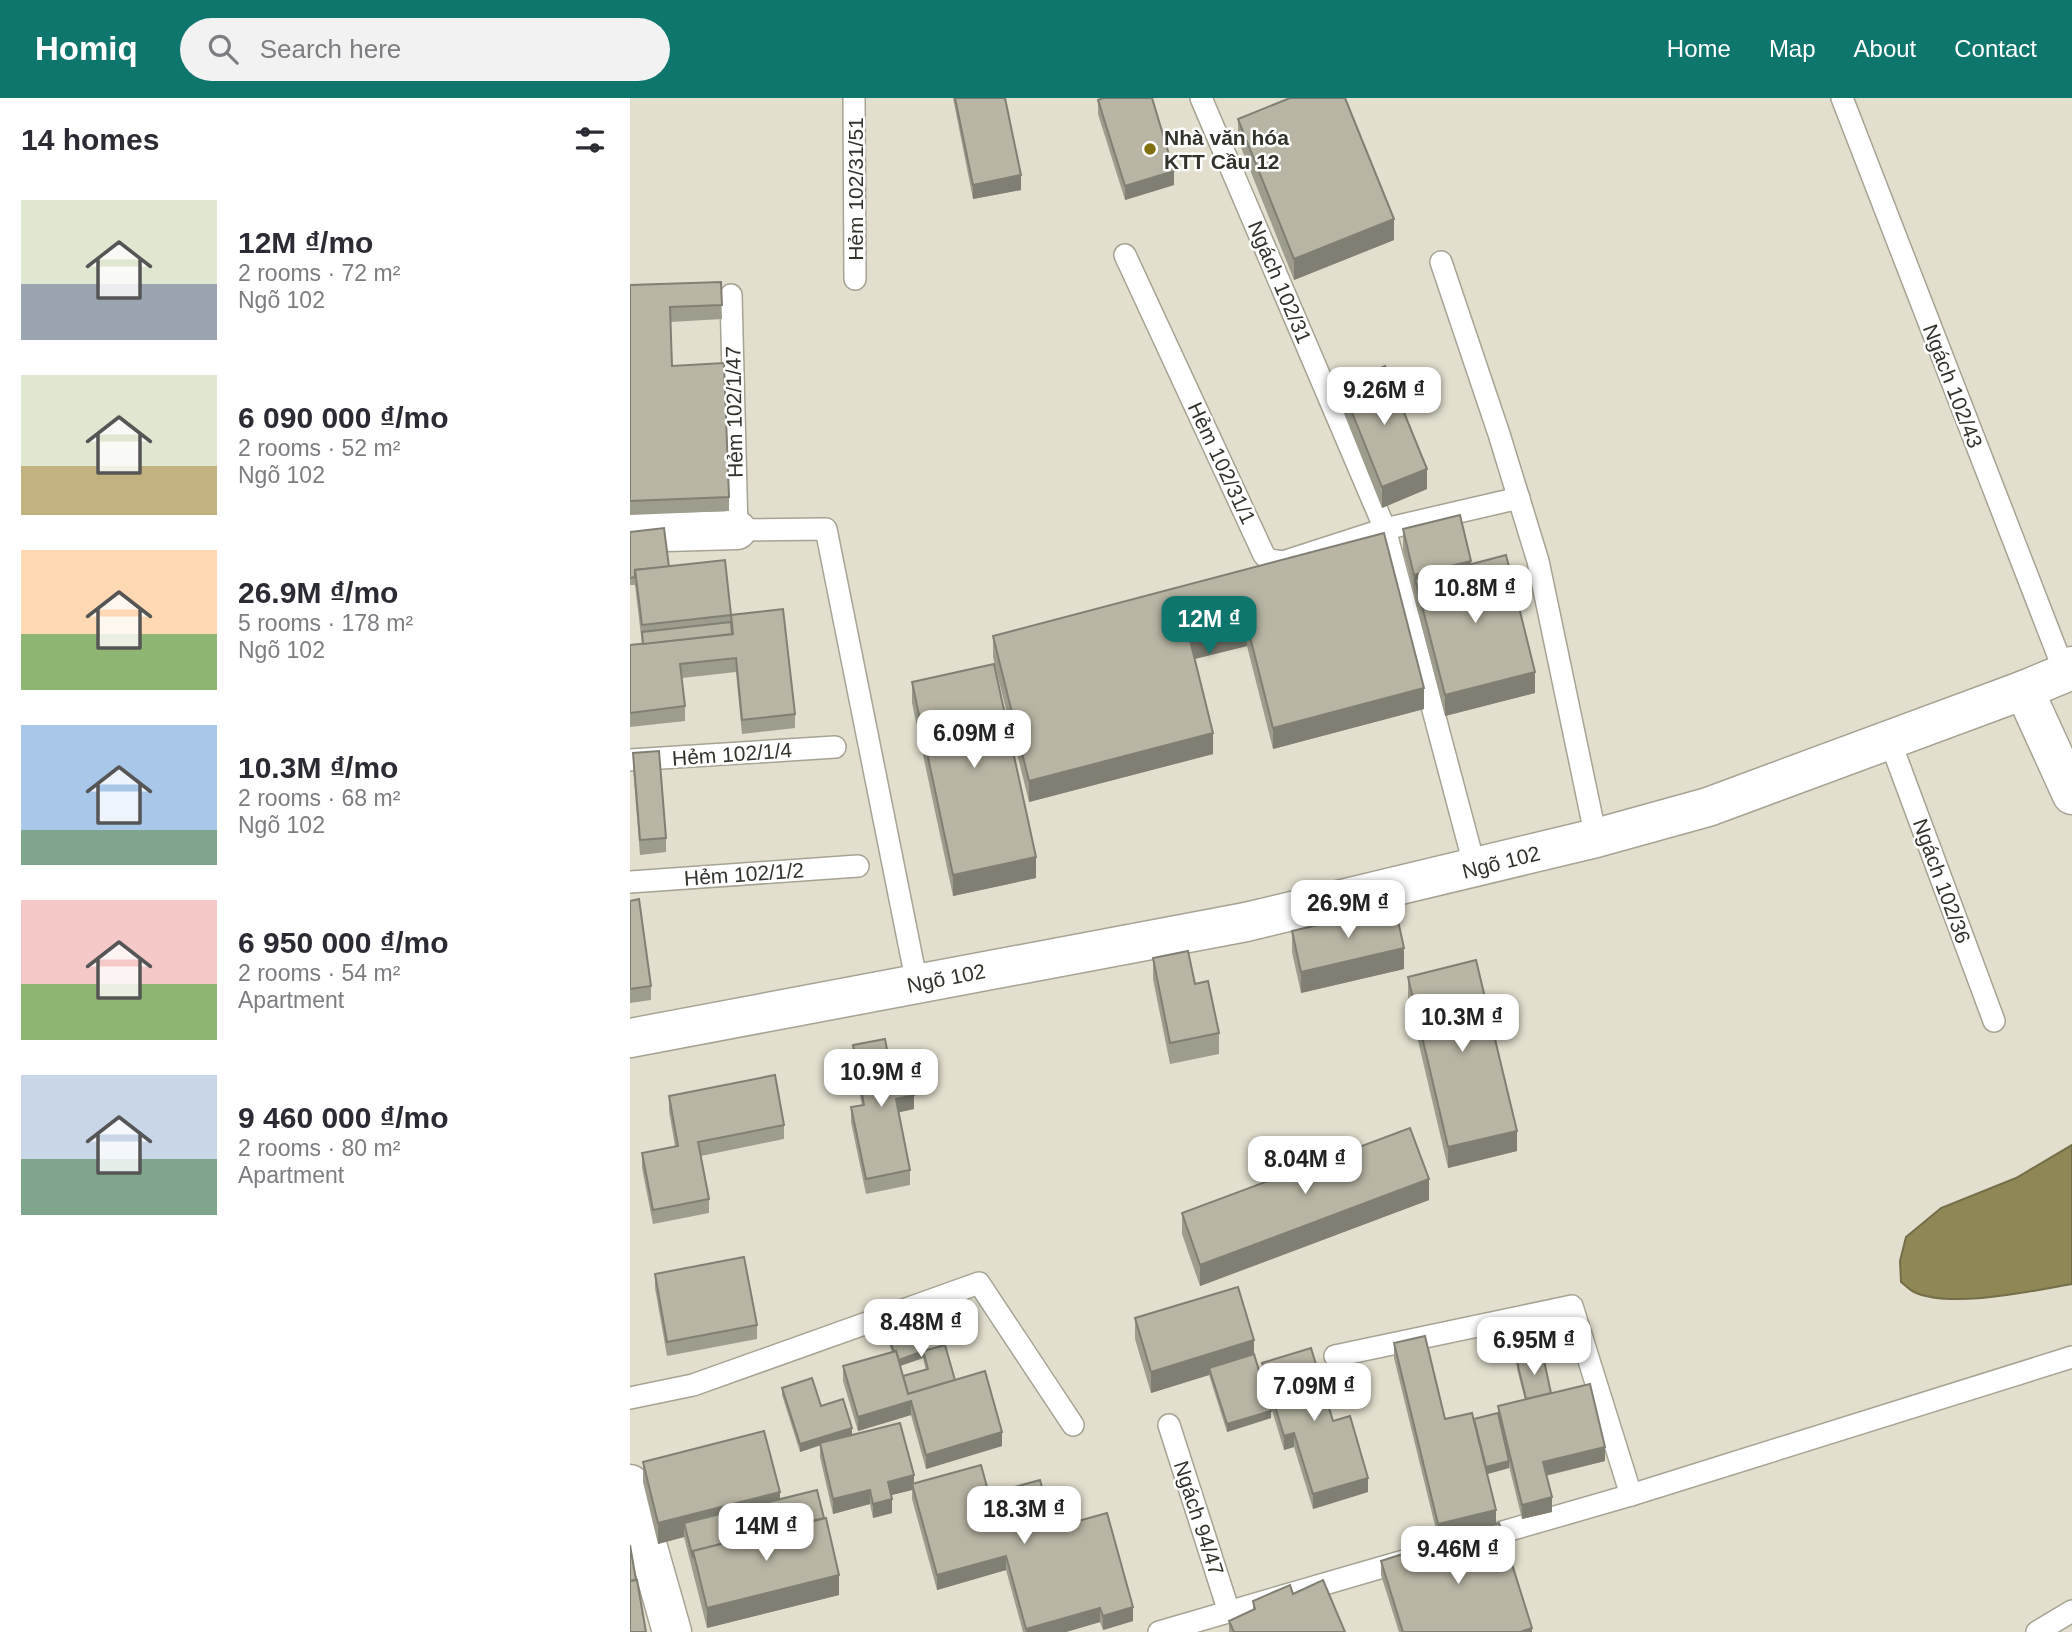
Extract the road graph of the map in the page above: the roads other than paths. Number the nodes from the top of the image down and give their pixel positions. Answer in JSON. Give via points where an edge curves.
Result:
{"nodes":[{"id":1,"x":854,"y":98,"type":"edge"},
{"id":2,"x":1201,"y":98,"type":"edge"},
{"id":3,"x":1842,"y":98,"type":"edge"},
{"id":4,"x":1125,"y":255,"type":"dead end"},
{"id":5,"x":1441,"y":262,"type":"dead end"},
{"id":6,"x":855,"y":279,"type":"dead end"},
{"id":7,"x":731,"y":295,"type":"dead end"},
{"id":8,"x":1519,"y":498,"type":"junction"},
{"id":9,"x":1385,"y":529,"type":"junction"},
{"id":10,"x":737,"y":530,"type":"junction"},
{"id":11,"x":630,"y":533,"type":"edge"},
{"id":12,"x":2068,"y":670,"type":"edge"},
{"id":13,"x":2024,"y":690,"type":"junction"},
{"id":14,"x":1890,"y":741,"type":"junction"},
{"id":15,"x":835,"y":747,"type":"dead end"},
{"id":16,"x":630,"y":761,"type":"edge"},
{"id":17,"x":2072,"y":795,"type":"edge"},
{"id":18,"x":1597,"y":838,"type":"junction"},
{"id":19,"x":858,"y":866,"type":"dead end"},
{"id":20,"x":1475,"y":869,"type":"junction"},
{"id":21,"x":630,"y":882,"type":"edge"},
{"id":22,"x":916,"y":984,"type":"junction"},
{"id":23,"x":1994,"y":1021,"type":"dead end"},
{"id":24,"x":630,"y":1038,"type":"edge"},
{"id":25,"x":1335,"y":1356,"type":"dead end"},
{"id":26,"x":2072,"y":1357,"type":"edge"},
{"id":27,"x":630,"y":1398,"type":"edge"},
{"id":28,"x":1073,"y":1425,"type":"dead end"},
{"id":29,"x":1169,"y":1425,"type":"dead end"},
{"id":30,"x":630,"y":1484,"type":"edge"},
{"id":31,"x":1631,"y":1495,"type":"junction"},
{"id":32,"x":1457,"y":1546,"type":"edge"},
{"id":33,"x":1430,"y":1553,"type":"edge"},
{"id":34,"x":2072,"y":1611,"type":"edge"},
{"id":35,"x":1229,"y":1612,"type":"junction"},
{"id":36,"x":672,"y":1632,"type":"edge"},
{"id":37,"x":1159,"y":1632,"type":"edge"},
{"id":38,"x":2037,"y":1632,"type":"edge"}],
"edges":[{"from":1,"to":6,"type":"lane","name":"Hẻm 102/31/51"},
{"from":2,"to":9,"type":"lane","name":"Ngách 102/31"},
{"from":3,"to":12,"type":"lane","name":"Ngách 102/43"},
{"from":4,"to":9,"type":"lane","name":"Hẻm 102/31/1","via":[[1264,555],[1283,562]]},
{"from":5,"to":8,"type":"lane"},
{"from":7,"to":10,"type":"lane","name":"Hẻm 102/1/47"},
{"from":8,"to":9,"type":"lane","name":"Hẻm 102/31/1"},
{"from":8,"to":18,"type":"lane","via":[[1538,561]]},
{"from":9,"to":20,"type":"lane","name":"Ngách 102/31"},
{"from":10,"to":11,"type":"street"},
{"from":10,"to":22,"type":"lane","via":[[825,529]]},
{"from":12,"to":13,"type":"street","name":"Ngõ 102"},
{"from":13,"to":14,"type":"street","name":"Ngõ 102"},
{"from":13,"to":17,"type":"street"},
{"from":14,"to":18,"type":"street","name":"Ngõ 102","via":[[1708,807]]},
{"from":14,"to":23,"type":"lane","name":"Ngách 102/36"},
{"from":15,"to":16,"type":"lane","name":"Hẻm 102/1/4"},
{"from":18,"to":20,"type":"street","name":"Ngõ 102"},
{"from":19,"to":21,"type":"lane","name":"Hẻm 102/1/2"},
{"from":20,"to":22,"type":"street","name":"Ngõ 102","via":[[1246,922]]},
{"from":22,"to":24,"type":"street","name":"Ngõ 102"},
{"from":25,"to":31,"type":"lane","via":[[1572,1306]]},
{"from":26,"to":31,"type":"lane"},
{"from":27,"to":28,"type":"lane","via":[[693,1385],[979,1283]]},
{"from":29,"to":35,"type":"lane","name":"Ngách 94/47"},
{"from":30,"to":36,"type":"street"},
{"from":31,"to":32,"type":"lane"},
{"from":33,"to":35,"type":"lane"},
{"from":34,"to":38,"type":"lane"},
{"from":35,"to":37,"type":"lane"}]}
